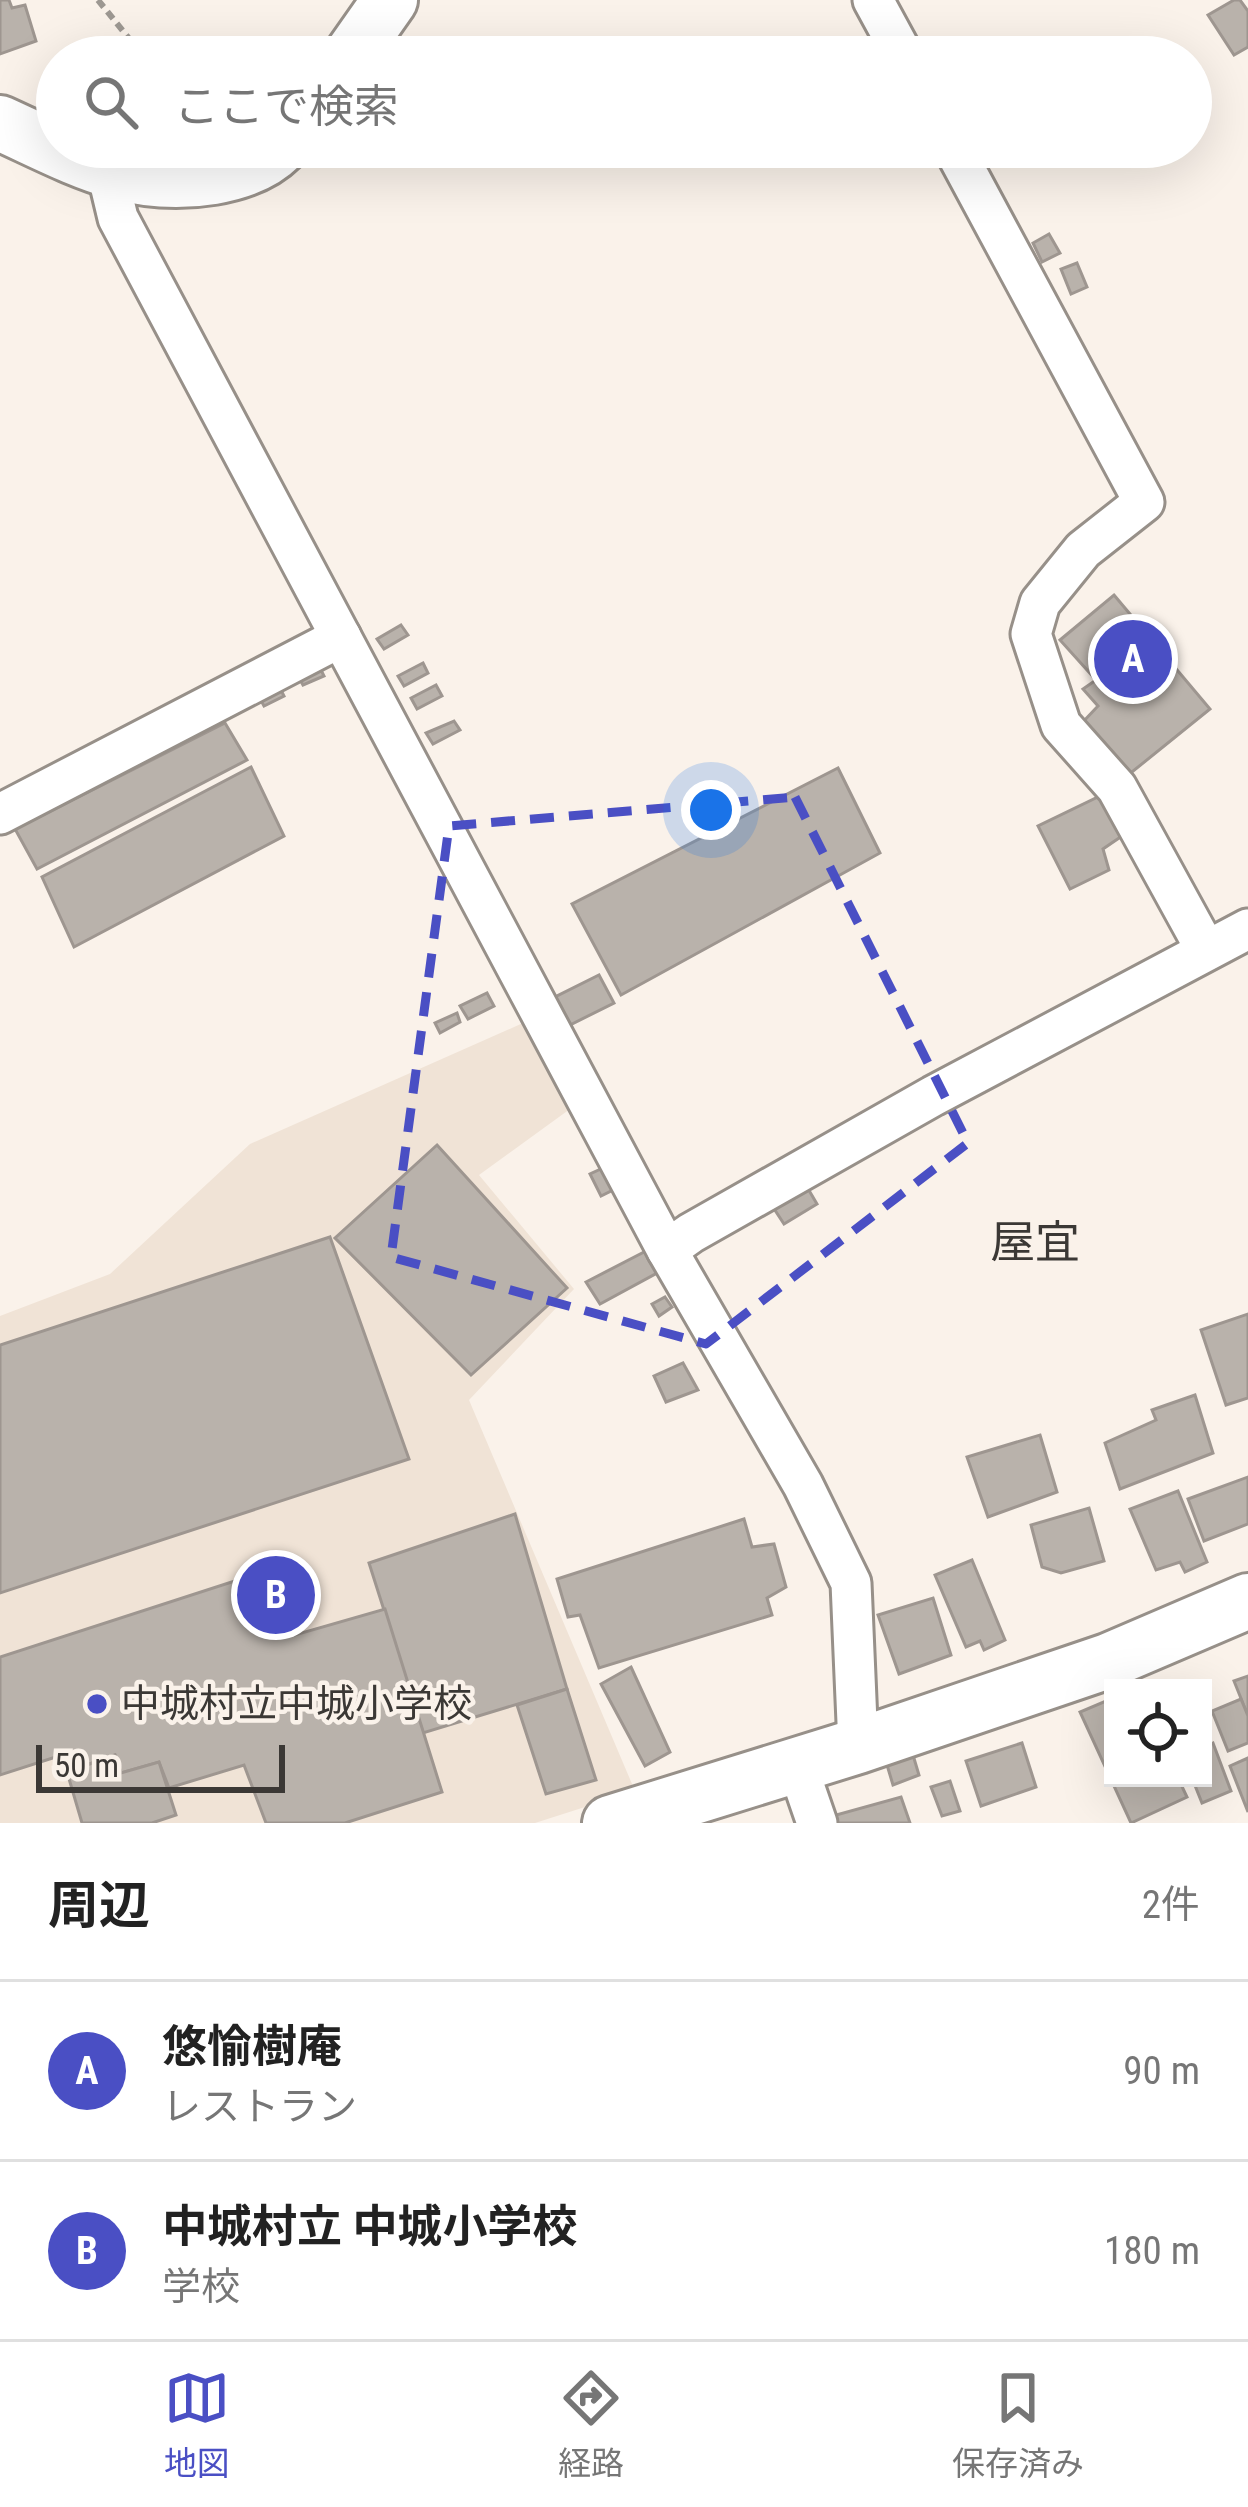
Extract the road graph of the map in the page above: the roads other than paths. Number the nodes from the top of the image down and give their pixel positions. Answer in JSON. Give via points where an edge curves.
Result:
{"nodes":[{"id":1,"x":390,"y":0,"type":"edge"},
{"id":2,"x":873,"y":0,"type":"edge"},
{"id":3,"x":365,"y":36,"type":"edge"},
{"id":4,"x":893,"y":36,"type":"edge"},
{"id":5,"x":0,"y":123,"type":"edge"},
{"id":6,"x":36,"y":140,"type":"edge"},
{"id":7,"x":97,"y":168,"type":"edge"},
{"id":8,"x":245,"y":168,"type":"edge"},
{"id":9,"x":963,"y":168,"type":"edge"},
{"id":10,"x":106,"y":172,"type":"junction"},
{"id":11,"x":341,"y":637,"type":"junction"},
{"id":12,"x":0,"y":814,"type":"edge"},
{"id":13,"x":1248,"y":929,"type":"edge"},
{"id":14,"x":1206,"y":950,"type":"junction"},
{"id":15,"x":668,"y":1250,"type":"junction"},
{"id":16,"x":1248,"y":1601,"type":"edge"},
{"id":17,"x":858,"y":1746,"type":"junction"},
{"id":18,"x":797,"y":1765,"type":"junction"},
{"id":19,"x":610,"y":1823,"type":"edge"},
{"id":20,"x":817,"y":1823,"type":"edge"}],
"edges":[{"from":1,"to":3,"type":"street"},
{"from":2,"to":4,"type":"street"},
{"from":5,"to":6,"type":"street"},
{"from":7,"to":10,"type":"street"},
{"from":8,"to":10,"type":"street","via":[[181,182]]},
{"from":9,"to":14,"type":"street","via":[[1144,502],[1083,550],[1040,603],[1031,634],[1061,725],[1117,788]]},
{"from":10,"to":11,"type":"street","via":[[118,218]]},
{"from":11,"to":12,"type":"street"},
{"from":11,"to":15,"type":"street"},
{"from":13,"to":14,"type":"street"},
{"from":14,"to":15,"type":"street"},
{"from":15,"to":17,"type":"street","via":[[850,1582]]},
{"from":16,"to":17,"type":"street","via":[[1108,1661]]},
{"from":17,"to":18,"type":"street"},
{"from":18,"to":19,"type":"street"},
{"from":18,"to":20,"type":"street"}]}
